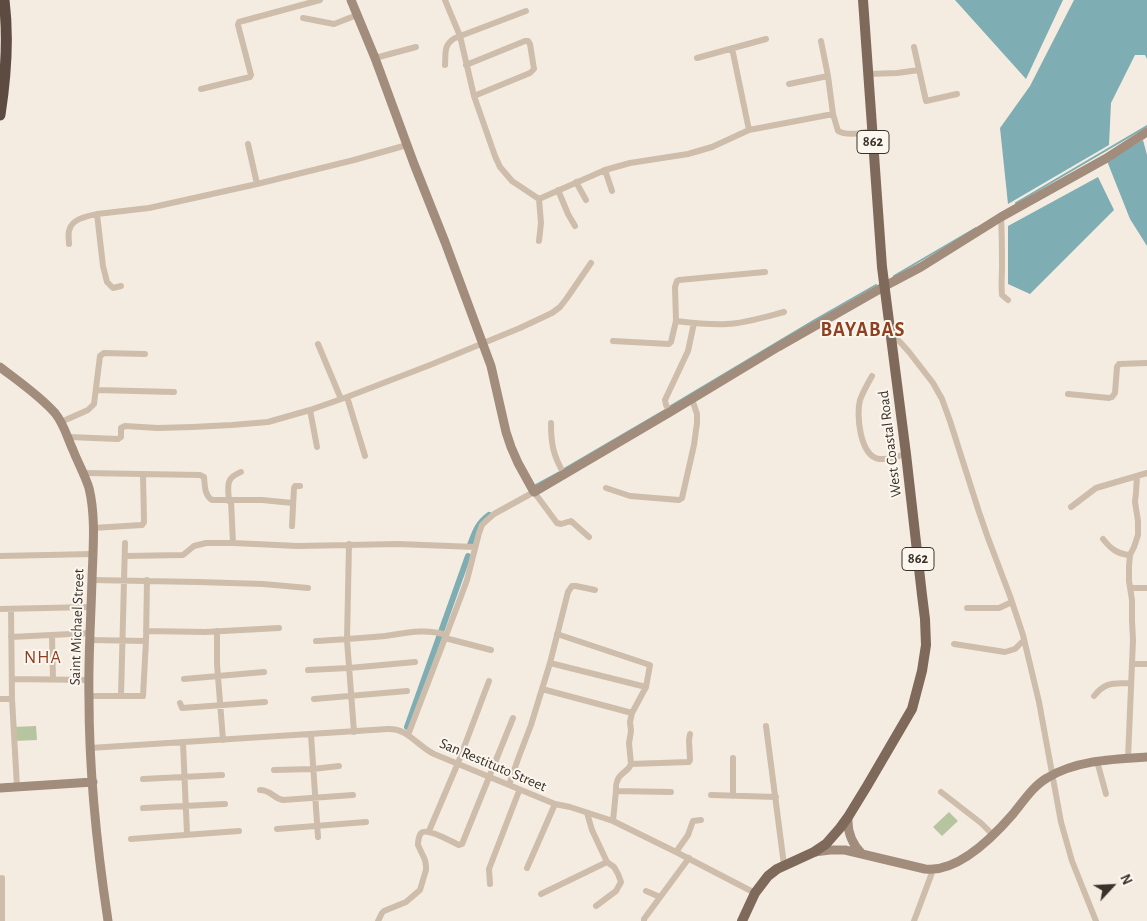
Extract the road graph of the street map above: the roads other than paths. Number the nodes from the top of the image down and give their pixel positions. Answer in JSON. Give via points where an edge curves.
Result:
{"nodes":[{"id":1,"x":4,"y":0,"type":"edge"},
{"id":2,"x":320,"y":0,"type":"edge"},
{"id":3,"x":351,"y":0,"type":"edge"},
{"id":4,"x":445,"y":0,"type":"edge"},
{"id":5,"x":862,"y":0,"type":"edge"},
{"id":6,"x":526,"y":11,"type":"dead end"},
{"id":7,"x":357,"y":15,"type":"junction"},
{"id":8,"x":303,"y":18,"type":"dead end"},
{"id":9,"x":460,"y":36,"type":"junction"},
{"id":10,"x":766,"y":39,"type":"dead end"},
{"id":11,"x":821,"y":40,"type":"dead end"},
{"id":12,"x":416,"y":47,"type":"dead end"},
{"id":13,"x":914,"y":47,"type":"dead end"},
{"id":14,"x":732,"y":48,"type":"junction"},
{"id":15,"x":375,"y":58,"type":"junction"},
{"id":16,"x":698,"y":58,"type":"dead end"},
{"id":17,"x":445,"y":65,"type":"dead end"},
{"id":18,"x":466,"y":65,"type":"junction"},
{"id":19,"x":919,"y":70,"type":"junction"},
{"id":20,"x":868,"y":74,"type":"junction"},
{"id":21,"x":828,"y":76,"type":"junction"},
{"id":22,"x":789,"y":84,"type":"dead end"},
{"id":23,"x":201,"y":89,"type":"dead end"},
{"id":24,"x":957,"y":94,"type":"dead end"},
{"id":25,"x":474,"y":96,"type":"junction"},
{"id":26,"x":833,"y":114,"type":"junction"},
{"id":27,"x":0,"y":115,"type":"edge"},
{"id":28,"x":749,"y":130,"type":"junction"},
{"id":29,"x":872,"y":130,"type":"junction"},
{"id":30,"x":1147,"y":132,"type":"edge"},
{"id":31,"x":248,"y":144,"type":"dead end"},
{"id":32,"x":407,"y":145,"type":"junction"},
{"id":33,"x":605,"y":170,"type":"junction"},
{"id":34,"x":576,"y":182,"type":"junction"},
{"id":35,"x":257,"y":184,"type":"junction"},
{"id":36,"x":558,"y":190,"type":"junction"},
{"id":37,"x":612,"y":191,"type":"dead end"},
{"id":38,"x":539,"y":199,"type":"junction"},
{"id":39,"x":586,"y":200,"type":"dead end"},
{"id":40,"x":97,"y":214,"type":"junction"},
{"id":41,"x":1001,"y":217,"type":"junction"},
{"id":42,"x":575,"y":226,"type":"dead end"},
{"id":43,"x":539,"y":240,"type":"dead end"},
{"id":44,"x":69,"y":244,"type":"dead end"},
{"id":45,"x":591,"y":263,"type":"dead end"},
{"id":46,"x":765,"y":272,"type":"dead end"},
{"id":47,"x":121,"y":286,"type":"dead end"},
{"id":48,"x":885,"y":286,"type":"junction"},
{"id":49,"x":1008,"y":300,"type":"dead end"},
{"id":50,"x":784,"y":312,"type":"dead end"},
{"id":51,"x":676,"y":321,"type":"junction"},
{"id":52,"x":694,"y":323,"type":"junction"},
{"id":53,"x":891,"y":334,"type":"junction"},
{"id":54,"x":613,"y":342,"type":"dead end"},
{"id":55,"x":482,"y":343,"type":"junction"},
{"id":56,"x":318,"y":344,"type":"dead end"},
{"id":57,"x":145,"y":354,"type":"dead end"},
{"id":58,"x":1147,"y":363,"type":"edge"},
{"id":59,"x":0,"y":367,"type":"edge"},
{"id":60,"x":872,"y":376,"type":"dead end"},
{"id":61,"x":96,"y":390,"type":"junction"},
{"id":62,"x":174,"y":392,"type":"dead end"},
{"id":63,"x":1068,"y":394,"type":"dead end"},
{"id":64,"x":344,"y":398,"type":"junction"},
{"id":65,"x":692,"y":399,"type":"junction"},
{"id":66,"x":668,"y":409,"type":"junction"},
{"id":67,"x":310,"y":410,"type":"junction"},
{"id":68,"x":61,"y":422,"type":"junction"},
{"id":69,"x":551,"y":423,"type":"dead end"},
{"id":70,"x":68,"y":437,"type":"junction"},
{"id":71,"x":317,"y":447,"type":"dead end"},
{"id":72,"x":906,"y":454,"type":"junction"},
{"id":73,"x":365,"y":456,"type":"dead end"},
{"id":74,"x":562,"y":471,"type":"junction"},
{"id":75,"x":241,"y":472,"type":"dead end"},
{"id":76,"x":1147,"y":472,"type":"edge"},
{"id":77,"x":84,"y":473,"type":"junction"},
{"id":78,"x":143,"y":474,"type":"junction"},
{"id":79,"x":1137,"y":476,"type":"junction"},
{"id":80,"x":300,"y":486,"type":"dead end"},
{"id":81,"x":606,"y":488,"type":"dead end"},
{"id":82,"x":534,"y":492,"type":"junction"},
{"id":83,"x":230,"y":501,"type":"junction"},
{"id":84,"x":294,"y":503,"type":"junction"},
{"id":85,"x":1071,"y":507,"type":"dead end"},
{"id":86,"x":292,"y":526,"type":"dead end"},
{"id":87,"x":93,"y":528,"type":"junction"},
{"id":88,"x":589,"y":537,"type":"dead end"},
{"id":89,"x":1103,"y":539,"type":"dead end"},
{"id":90,"x":233,"y":543,"type":"junction"},
{"id":91,"x":126,"y":544,"type":"dead end"},
{"id":92,"x":349,"y":544,"type":"junction"},
{"id":93,"x":475,"y":546,"type":"junction"},
{"id":94,"x":93,"y":554,"type":"junction"},
{"id":95,"x":1130,"y":555,"type":"junction"},
{"id":96,"x":0,"y":556,"type":"edge"},
{"id":97,"x":125,"y":556,"type":"junction"},
{"id":98,"x":92,"y":580,"type":"junction"},
{"id":99,"x":125,"y":580,"type":"junction"},
{"id":100,"x":147,"y":580,"type":"junction"},
{"id":101,"x":308,"y":588,"type":"dead end"},
{"id":102,"x":1131,"y":588,"type":"junction"},
{"id":103,"x":1147,"y":588,"type":"edge"},
{"id":104,"x":595,"y":590,"type":"dead end"},
{"id":105,"x":1012,"y":602,"type":"junction"},
{"id":106,"x":92,"y":607,"type":"junction"},
{"id":107,"x":967,"y":608,"type":"dead end"},
{"id":108,"x":0,"y":609,"type":"edge"},
{"id":109,"x":10,"y":609,"type":"junction"},
{"id":110,"x":279,"y":628,"type":"dead end"},
{"id":111,"x":146,"y":631,"type":"junction"},
{"id":112,"x":217,"y":631,"type":"junction"},
{"id":113,"x":557,"y":634,"type":"junction"},
{"id":114,"x":444,"y":635,"type":"junction"},
{"id":115,"x":52,"y":636,"type":"junction"},
{"id":116,"x":11,"y":637,"type":"junction"},
{"id":117,"x":90,"y":637,"type":"junction"},
{"id":118,"x":122,"y":640,"type":"junction"},
{"id":119,"x":347,"y":640,"type":"junction"},
{"id":120,"x":1024,"y":640,"type":"junction"},
{"id":121,"x":146,"y":641,"type":"junction"},
{"id":122,"x":316,"y":641,"type":"dead end"},
{"id":123,"x":954,"y":644,"type":"dead end"},
{"id":124,"x":491,"y":650,"type":"dead end"},
{"id":125,"x":415,"y":662,"type":"dead end"},
{"id":126,"x":550,"y":663,"type":"junction"},
{"id":127,"x":1132,"y":664,"type":"junction"},
{"id":128,"x":1147,"y":664,"type":"edge"},
{"id":129,"x":349,"y":668,"type":"junction"},
{"id":130,"x":308,"y":670,"type":"dead end"},
{"id":131,"x":264,"y":672,"type":"dead end"},
{"id":132,"x":218,"y":676,"type":"junction"},
{"id":133,"x":184,"y":678,"type":"dead end"},
{"id":134,"x":12,"y":679,"type":"junction"},
{"id":135,"x":52,"y":679,"type":"junction"},
{"id":136,"x":89,"y":680,"type":"junction"},
{"id":137,"x":489,"y":681,"type":"dead end"},
{"id":138,"x":1131,"y":683,"type":"junction"},
{"id":139,"x":646,"y":686,"type":"junction"},
{"id":140,"x":542,"y":689,"type":"junction"},
{"id":141,"x":407,"y":691,"type":"dead end"},
{"id":142,"x":88,"y":696,"type":"junction"},
{"id":143,"x":121,"y":696,"type":"junction"},
{"id":144,"x":351,"y":696,"type":"junction"},
{"id":145,"x":1094,"y":696,"type":"dead end"},
{"id":146,"x":0,"y":699,"type":"edge"},
{"id":147,"x":12,"y":699,"type":"junction"},
{"id":148,"x":314,"y":699,"type":"dead end"},
{"id":149,"x":265,"y":702,"type":"dead end"},
{"id":150,"x":180,"y":703,"type":"dead end"},
{"id":151,"x":221,"y":705,"type":"junction"},
{"id":152,"x":632,"y":713,"type":"junction"},
{"id":153,"x":513,"y":718,"type":"dead end"},
{"id":154,"x":766,"y":726,"type":"dead end"},
{"id":155,"x":354,"y":732,"type":"junction"},
{"id":156,"x":690,"y":734,"type":"dead end"},
{"id":157,"x":312,"y":735,"type":"junction"},
{"id":158,"x":408,"y":735,"type":"junction"},
{"id":159,"x":223,"y":740,"type":"junction"},
{"id":160,"x":183,"y":743,"type":"junction"},
{"id":161,"x":90,"y":748,"type":"junction"},
{"id":162,"x":1147,"y":757,"type":"edge"},
{"id":163,"x":733,"y":758,"type":"dead end"},
{"id":164,"x":1128,"y":758,"type":"junction"},
{"id":165,"x":1097,"y":761,"type":"junction"},
{"id":166,"x":458,"y":763,"type":"junction"},
{"id":167,"x":631,"y":764,"type":"junction"},
{"id":168,"x":339,"y":766,"type":"dead end"},
{"id":169,"x":313,"y":768,"type":"junction"},
{"id":170,"x":274,"y":770,"type":"dead end"},
{"id":171,"x":222,"y":775,"type":"dead end"},
{"id":172,"x":1052,"y":775,"type":"junction"},
{"id":173,"x":184,"y":776,"type":"junction"},
{"id":174,"x":489,"y":776,"type":"junction"},
{"id":175,"x":143,"y":779,"type":"dead end"},
{"id":176,"x":92,"y":782,"type":"junction"},
{"id":177,"x":509,"y":785,"type":"junction"},
{"id":178,"x":18,"y":787,"type":"junction"},
{"id":179,"x":0,"y":788,"type":"edge"},
{"id":180,"x":260,"y":790,"type":"dead end"},
{"id":181,"x":520,"y":790,"type":"junction"},
{"id":182,"x":616,"y":791,"type":"junction"},
{"id":183,"x":671,"y":792,"type":"dead end"},
{"id":184,"x":941,"y":792,"type":"dead end"},
{"id":185,"x":353,"y":794,"type":"dead end"},
{"id":186,"x":1106,"y":794,"type":"dead end"},
{"id":187,"x":711,"y":795,"type":"dead end"},
{"id":188,"x":733,"y":796,"type":"junction"},
{"id":189,"x":776,"y":797,"type":"junction"},
{"id":190,"x":315,"y":798,"type":"junction"},
{"id":191,"x":225,"y":804,"type":"dead end"},
{"id":192,"x":555,"y":804,"type":"junction"},
{"id":193,"x":186,"y":806,"type":"junction"},
{"id":194,"x":143,"y":808,"type":"dead end"},
{"id":195,"x":587,"y":813,"type":"junction"},
{"id":196,"x":848,"y":817,"type":"junction"},
{"id":197,"x":701,"y":820,"type":"dead end"},
{"id":198,"x":613,"y":821,"type":"junction"},
{"id":199,"x":366,"y":822,"type":"dead end"},
{"id":200,"x":317,"y":826,"type":"junction"},
{"id":201,"x":277,"y":829,"type":"dead end"},
{"id":202,"x":239,"y":831,"type":"dead end"},
{"id":203,"x":429,"y":831,"type":"junction"},
{"id":204,"x":187,"y":834,"type":"junction"},
{"id":205,"x":993,"y":835,"type":"junction"},
{"id":206,"x":318,"y":837,"type":"dead end"},
{"id":207,"x":132,"y":839,"type":"dead end"},
{"id":208,"x":676,"y":852,"type":"junction"},
{"id":209,"x":814,"y":852,"type":"junction"},
{"id":210,"x":863,"y":854,"type":"junction"},
{"id":211,"x":689,"y":858,"type":"junction"},
{"id":212,"x":607,"y":862,"type":"junction"},
{"id":213,"x":784,"y":865,"type":"junction"},
{"id":214,"x":527,"y":868,"type":"dead end"},
{"id":215,"x":933,"y":870,"type":"junction"},
{"id":216,"x":1,"y":878,"type":"edge"},
{"id":217,"x":10,"y":878,"type":"dead end"},
{"id":218,"x":490,"y":884,"type":"dead end"},
{"id":219,"x":646,"y":891,"type":"dead end"},
{"id":220,"x":755,"y":893,"type":"junction"},
{"id":221,"x":541,"y":894,"type":"dead end"},
{"id":222,"x":660,"y":897,"type":"junction"},
{"id":223,"x":596,"y":906,"type":"dead end"},
{"id":224,"x":2,"y":921,"type":"edge"},
{"id":225,"x":108,"y":921,"type":"edge"},
{"id":226,"x":378,"y":921,"type":"edge"},
{"id":227,"x":644,"y":921,"type":"edge"},
{"id":228,"x":742,"y":921,"type":"edge"},
{"id":229,"x":914,"y":921,"type":"edge"},
{"id":230,"x":1096,"y":921,"type":"edge"}],
"edges":[{"from":1,"to":27,"type":"highway","via":[[8,34]]},
{"from":2,"to":23,"type":"street","via":[[239,22],[251,76]]},
{"from":3,"to":7,"type":"street"},
{"from":4,"to":9,"type":"street"},
{"from":5,"to":20,"type":"main road","name":"West Coastal Road","number":"862"},
{"from":6,"to":9,"type":"street"},
{"from":7,"to":8,"type":"street","via":[[334,24]]},
{"from":7,"to":15,"type":"street"},
{"from":9,"to":17,"type":"street","via":[[449,42]]},
{"from":9,"to":18,"type":"street"},
{"from":10,"to":14,"type":"street"},
{"from":11,"to":21,"type":"street"},
{"from":12,"to":15,"type":"street"},
{"from":13,"to":19,"type":"street"},
{"from":14,"to":16,"type":"street"},
{"from":14,"to":28,"type":"street"},
{"from":15,"to":32,"type":"street"},
{"from":18,"to":25,"type":"street"},
{"from":18,"to":25,"type":"street","via":[[525,41],[530,44],[534,69],[530,73]]},
{"from":19,"to":20,"type":"street"},
{"from":19,"to":24,"type":"street","via":[[926,101]]},
{"from":20,"to":29,"type":"main road","name":"West Coastal Road","number":"862"},
{"from":21,"to":22,"type":"street"},
{"from":21,"to":26,"type":"street"},
{"from":25,"to":38,"type":"street","via":[[500,167],[512,181]]},
{"from":26,"to":28,"type":"street"},
{"from":26,"to":29,"type":"street","via":[[839,132]]},
{"from":28,"to":33,"type":"street","via":[[688,154]]},
{"from":29,"to":48,"type":"main road","name":"West Coastal Road","number":"862"},
{"from":30,"to":41,"type":"street","via":[[1105,160]]},
{"from":31,"to":35,"type":"street"},
{"from":32,"to":35,"type":"street"},
{"from":32,"to":55,"type":"street"},
{"from":33,"to":34,"type":"street"},
{"from":33,"to":37,"type":"street"},
{"from":34,"to":36,"type":"street"},
{"from":34,"to":39,"type":"street"},
{"from":35,"to":40,"type":"street","via":[[149,208]]},
{"from":36,"to":38,"type":"street"},
{"from":36,"to":42,"type":"street"},
{"from":38,"to":43,"type":"street"},
{"from":40,"to":44,"type":"street","via":[[72,224]]},
{"from":40,"to":47,"type":"street","via":[[107,282],[114,288]]},
{"from":41,"to":48,"type":"street"},
{"from":41,"to":49,"type":"street","via":[[1001,287]]},
{"from":45,"to":55,"type":"street","via":[[555,311]]},
{"from":46,"to":51,"type":"street","via":[[679,280],[675,287]]},
{"from":48,"to":53,"type":"main road","name":"West Coastal Road","number":"862"},
{"from":48,"to":65,"type":"street"},
{"from":50,"to":52,"type":"street","via":[[735,323]]},
{"from":51,"to":52,"type":"street"},
{"from":51,"to":54,"type":"street","via":[[669,344]]},
{"from":52,"to":66,"type":"street","via":[[688,351],[665,400]]},
{"from":53,"to":72,"type":"main road","name":"West Coastal Road","number":"862"},
{"from":53,"to":105,"type":"street","via":[[922,367],[942,399]]},
{"from":55,"to":64,"type":"street"},
{"from":55,"to":82,"type":"street","via":[[511,447]]},
{"from":56,"to":64,"type":"street"},
{"from":57,"to":61,"type":"street","via":[[101,354]]},
{"from":58,"to":63,"type":"street","via":[[1119,364],[1112,397]]},
{"from":59,"to":68,"type":"street","name":"Saint Michael Street","via":[[40,399]]},
{"from":60,"to":72,"type":"street","via":[[859,408],[859,422],[867,451],[880,459]]},
{"from":61,"to":62,"type":"street"},
{"from":61,"to":68,"type":"street","via":[[95,402],[88,410]]},
{"from":64,"to":67,"type":"street"},
{"from":64,"to":73,"type":"street"},
{"from":65,"to":66,"type":"street"},
{"from":65,"to":81,"type":"street","via":[[697,414],[696,431],[682,498],[630,496]]},
{"from":66,"to":74,"type":"street"},
{"from":67,"to":70,"type":"street","via":[[268,422],[175,428],[125,426],[121,428],[118,439]]},
{"from":67,"to":71,"type":"street"},
{"from":68,"to":70,"type":"street","name":"Saint Michael Street"},
{"from":69,"to":74,"type":"street","via":[[552,446]]},
{"from":70,"to":77,"type":"street","name":"Saint Michael Street"},
{"from":72,"to":196,"type":"main road","name":"West Coastal Road","number":"862","via":[[925,619],[922,671],[912,709]]},
{"from":74,"to":82,"type":"street"},
{"from":75,"to":83,"type":"street","via":[[230,479]]},
{"from":76,"to":79,"type":"street"},
{"from":77,"to":78,"type":"street"},
{"from":77,"to":87,"type":"street","name":"Saint Michael Street","via":[[90,494]]},
{"from":78,"to":83,"type":"street","via":[[203,476],[209,498]]},
{"from":78,"to":87,"type":"street","via":[[142,525]]},
{"from":79,"to":85,"type":"street","via":[[1096,488]]},
{"from":79,"to":95,"type":"street","via":[[1134,502],[1138,535]]},
{"from":80,"to":84,"type":"street","via":[[294,488]]},
{"from":82,"to":88,"type":"street","via":[[557,523],[571,521]]},
{"from":82,"to":93,"type":"street","via":[[486,521]]},
{"from":83,"to":84,"type":"street"},
{"from":83,"to":90,"type":"street"},
{"from":84,"to":86,"type":"street"},
{"from":87,"to":94,"type":"street","name":"Saint Michael Street"},
{"from":89,"to":95,"type":"street","via":[[1116,552]]},
{"from":90,"to":92,"type":"street"},
{"from":90,"to":97,"type":"street","via":[[198,544],[176,556]]},
{"from":91,"to":97,"type":"street"},
{"from":92,"to":93,"type":"street"},
{"from":92,"to":119,"type":"street"},
{"from":93,"to":114,"type":"street","via":[[467,580]]},
{"from":94,"to":96,"type":"street"},
{"from":94,"to":98,"type":"street","name":"Saint Michael Street"},
{"from":95,"to":102,"type":"street"},
{"from":97,"to":99,"type":"street"},
{"from":98,"to":99,"type":"street"},
{"from":98,"to":106,"type":"street","name":"Saint Michael Street"},
{"from":99,"to":100,"type":"street"},
{"from":99,"to":118,"type":"street"},
{"from":100,"to":101,"type":"street"},
{"from":100,"to":111,"type":"street"},
{"from":102,"to":103,"type":"street"},
{"from":102,"to":127,"type":"street"},
{"from":104,"to":113,"type":"street","via":[[570,588]]},
{"from":105,"to":107,"type":"street","via":[[999,608]]},
{"from":105,"to":120,"type":"street"},
{"from":106,"to":109,"type":"street"},
{"from":106,"to":117,"type":"street","name":"Saint Michael Street"},
{"from":108,"to":109,"type":"street"},
{"from":109,"to":116,"type":"street"},
{"from":110,"to":112,"type":"street"},
{"from":111,"to":112,"type":"street"},
{"from":111,"to":121,"type":"street"},
{"from":112,"to":132,"type":"street"},
{"from":113,"to":126,"type":"street"},
{"from":113,"to":139,"type":"street","via":[[649,664]]},
{"from":114,"to":119,"type":"street","via":[[414,632]]},
{"from":114,"to":124,"type":"street"},
{"from":114,"to":158,"type":"street"},
{"from":115,"to":116,"type":"street"},
{"from":115,"to":117,"type":"street"},
{"from":115,"to":135,"type":"street"},
{"from":116,"to":134,"type":"street"},
{"from":117,"to":118,"type":"street"},
{"from":117,"to":136,"type":"street","name":"Saint Michael Street"},
{"from":118,"to":121,"type":"street"},
{"from":118,"to":143,"type":"street"},
{"from":119,"to":122,"type":"street"},
{"from":119,"to":129,"type":"street"},
{"from":120,"to":123,"type":"street","via":[[1005,652]]},
{"from":120,"to":172,"type":"street"},
{"from":121,"to":143,"type":"street","via":[[144,695]]},
{"from":125,"to":129,"type":"street"},
{"from":126,"to":139,"type":"street"},
{"from":126,"to":140,"type":"street"},
{"from":127,"to":128,"type":"street"},
{"from":127,"to":138,"type":"street"},
{"from":129,"to":130,"type":"street"},
{"from":129,"to":144,"type":"street"},
{"from":131,"to":132,"type":"street"},
{"from":132,"to":133,"type":"street"},
{"from":132,"to":151,"type":"street"},
{"from":134,"to":135,"type":"street"},
{"from":134,"to":147,"type":"street"},
{"from":135,"to":136,"type":"street"},
{"from":136,"to":142,"type":"street","name":"Saint Michael Street"},
{"from":137,"to":166,"type":"street"},
{"from":138,"to":145,"type":"street","via":[[1106,685]]},
{"from":138,"to":164,"type":"street"},
{"from":139,"to":152,"type":"street"},
{"from":140,"to":152,"type":"street"},
{"from":140,"to":177,"type":"street"},
{"from":141,"to":144,"type":"street"},
{"from":142,"to":143,"type":"street"},
{"from":142,"to":161,"type":"street","name":"Saint Michael Street"},
{"from":144,"to":148,"type":"street"},
{"from":144,"to":155,"type":"street"},
{"from":146,"to":147,"type":"street"},
{"from":147,"to":178,"type":"street"},
{"from":149,"to":151,"type":"street"},
{"from":150,"to":151,"type":"street","via":[[182,708]]},
{"from":151,"to":159,"type":"street"},
{"from":152,"to":167,"type":"street"},
{"from":153,"to":174,"type":"street"},
{"from":154,"to":189,"type":"street"},
{"from":155,"to":157,"type":"street","name":"San Restituto Street"},
{"from":155,"to":158,"type":"street","name":"San Restituto Street","via":[[394,729]]},
{"from":156,"to":167,"type":"street","via":[[688,762]]},
{"from":157,"to":159,"type":"street","name":"San Restituto Street"},
{"from":157,"to":169,"type":"street"},
{"from":158,"to":166,"type":"street","name":"San Restituto Street","via":[[428,752]]},
{"from":159,"to":160,"type":"street","name":"San Restituto Street"},
{"from":160,"to":161,"type":"street","name":"San Restituto Street"},
{"from":160,"to":173,"type":"street"},
{"from":161,"to":176,"type":"street","name":"Saint Michael Street"},
{"from":162,"to":164,"type":"street"},
{"from":163,"to":188,"type":"street"},
{"from":164,"to":165,"type":"street"},
{"from":165,"to":172,"type":"street"},
{"from":165,"to":186,"type":"street"},
{"from":166,"to":174,"type":"street","name":"San Restituto Street"},
{"from":166,"to":203,"type":"street"},
{"from":167,"to":182,"type":"street","via":[[630,769],[619,777]]},
{"from":168,"to":169,"type":"street"},
{"from":169,"to":170,"type":"street"},
{"from":169,"to":190,"type":"street"},
{"from":171,"to":173,"type":"street"},
{"from":172,"to":205,"type":"street","via":[[1033,789]]},
{"from":172,"to":230,"type":"street","via":[[1072,861]]},
{"from":173,"to":175,"type":"street"},
{"from":173,"to":193,"type":"street"},
{"from":174,"to":177,"type":"street","name":"San Restituto Street"},
{"from":174,"to":203,"type":"street","via":[[462,844]]},
{"from":176,"to":178,"type":"street"},
{"from":176,"to":225,"type":"street","name":"Saint Michael Street"},
{"from":177,"to":181,"type":"street","name":"San Restituto Street"},
{"from":178,"to":179,"type":"street"},
{"from":180,"to":190,"type":"street","via":[[268,791],[279,799]]},
{"from":181,"to":192,"type":"street","name":"San Restituto Street"},
{"from":181,"to":218,"type":"street","via":[[490,869]]},
{"from":182,"to":183,"type":"street"},
{"from":182,"to":198,"type":"street"},
{"from":184,"to":205,"type":"street"},
{"from":185,"to":190,"type":"street"},
{"from":187,"to":188,"type":"street"},
{"from":188,"to":189,"type":"street"},
{"from":189,"to":213,"type":"street"},
{"from":190,"to":200,"type":"street"},
{"from":191,"to":193,"type":"street"},
{"from":192,"to":195,"type":"street","name":"San Restituto Street"},
{"from":192,"to":214,"type":"street"},
{"from":193,"to":194,"type":"street"},
{"from":193,"to":204,"type":"street"},
{"from":195,"to":198,"type":"street","name":"San Restituto Street"},
{"from":195,"to":212,"type":"street"},
{"from":196,"to":209,"type":"main road","name":"West Coastal Road","number":"862","via":[[826,844]]},
{"from":196,"to":210,"type":"street","via":[[851,839]]},
{"from":197,"to":208,"type":"street","via":[[693,821]]},
{"from":198,"to":208,"type":"street","name":"San Restituto Street"},
{"from":199,"to":200,"type":"street"},
{"from":200,"to":201,"type":"street"},
{"from":200,"to":206,"type":"street"},
{"from":202,"to":204,"type":"street"},
{"from":203,"to":226,"type":"street","via":[[421,833],[418,845],[426,866],[420,890],[406,902],[382,912]]},
{"from":204,"to":207,"type":"street"},
{"from":205,"to":215,"type":"street","via":[[972,853],[951,865]]},
{"from":208,"to":211,"type":"street","name":"San Restituto Street"},
{"from":209,"to":210,"type":"street","via":[[845,850]]},
{"from":209,"to":213,"type":"main road","number":"862"},
{"from":210,"to":215,"type":"street"},
{"from":211,"to":220,"type":"street","name":"San Restituto Street"},
{"from":211,"to":222,"type":"street"},
{"from":212,"to":221,"type":"street"},
{"from":212,"to":223,"type":"street","via":[[614,867],[621,882],[616,891]]},
{"from":213,"to":220,"type":"main road","number":"862","via":[[768,876]]},
{"from":215,"to":229,"type":"street"},
{"from":216,"to":217,"type":"street"},
{"from":216,"to":224,"type":"street"},
{"from":219,"to":222,"type":"street"},
{"from":220,"to":228,"type":"main road","number":"862"},
{"from":222,"to":227,"type":"street"}]}
